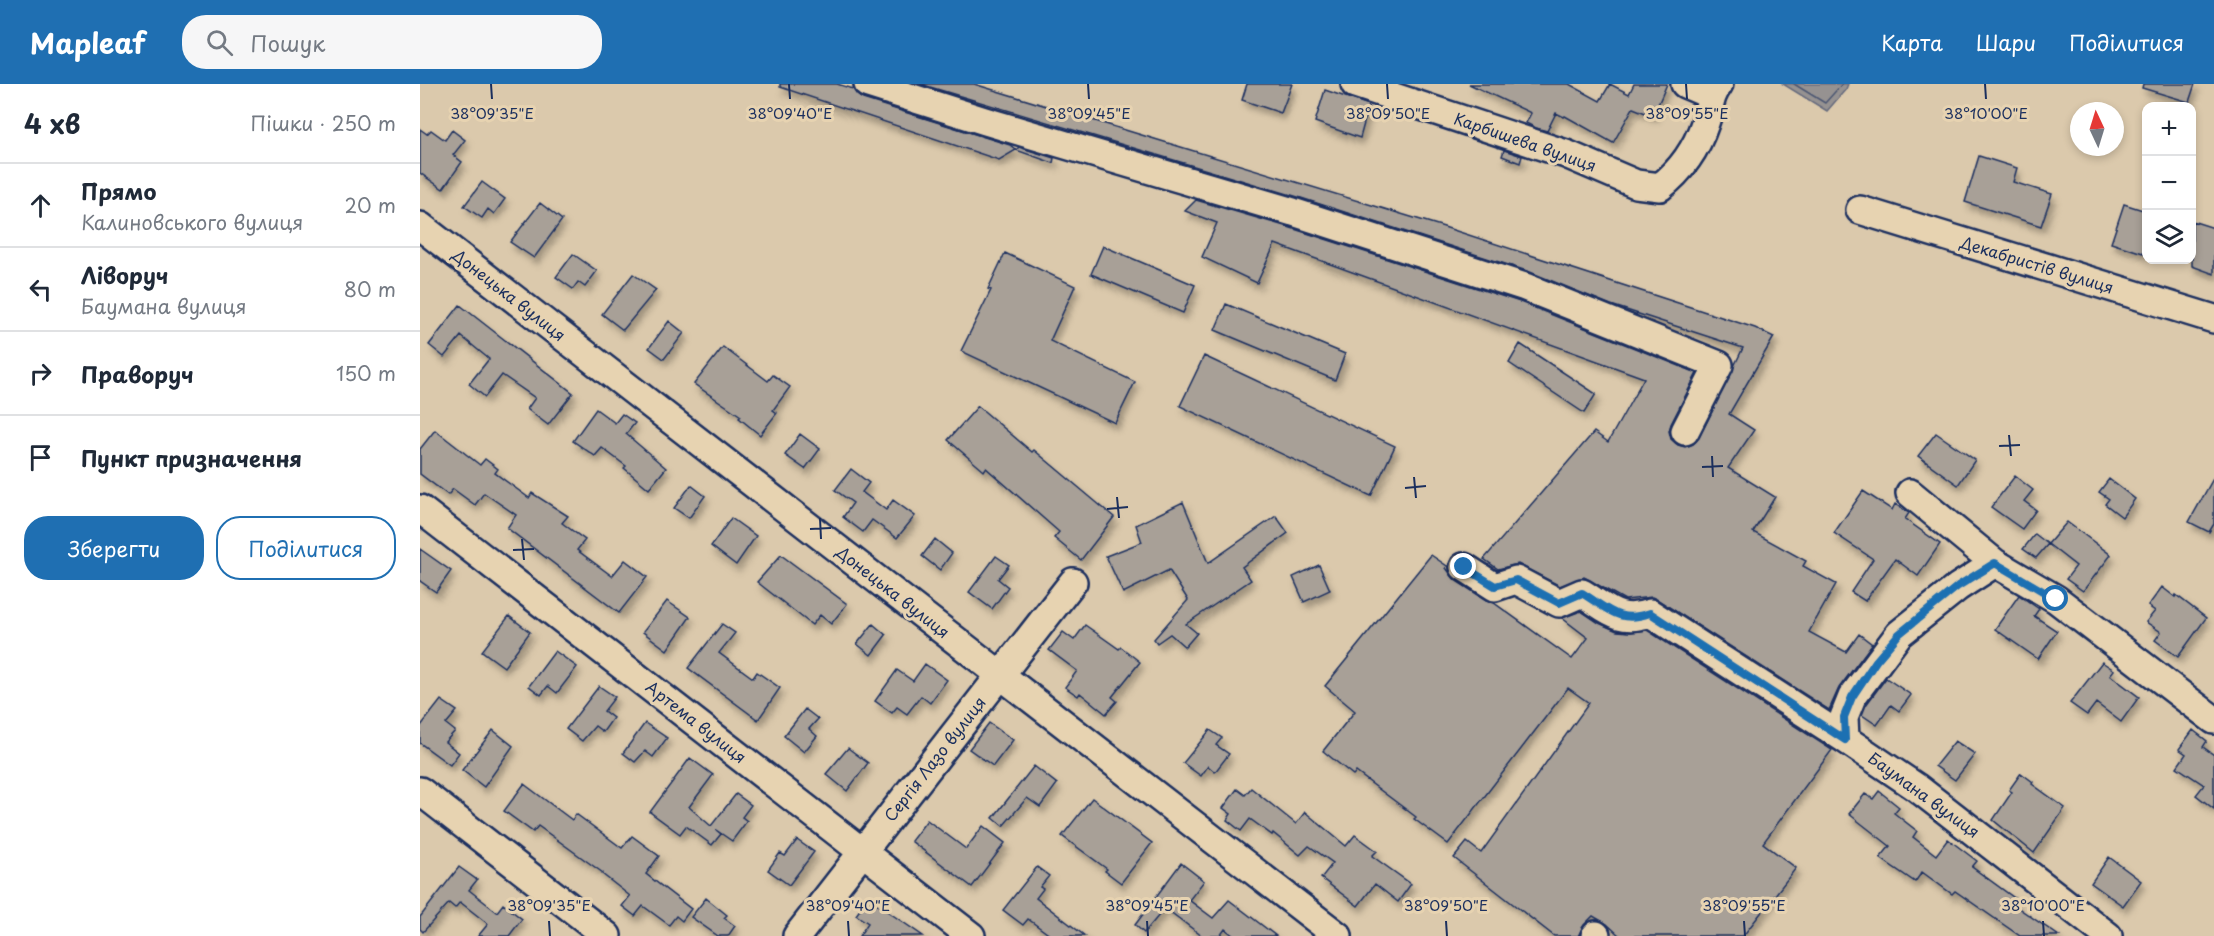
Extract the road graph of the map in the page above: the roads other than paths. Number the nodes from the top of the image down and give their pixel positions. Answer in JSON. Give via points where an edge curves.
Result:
{"nodes":[{"id":1,"x":868,"y":84,"type":"edge"},
{"id":2,"x":1355,"y":84,"type":"edge"},
{"id":3,"x":1685,"y":84,"type":"edge"},
{"id":4,"x":1715,"y":90,"type":"edge"},
{"id":5,"x":1860,"y":210,"type":"dead end"},
{"id":6,"x":420,"y":226,"type":"edge"},
{"id":7,"x":2214,"y":319,"type":"edge"},
{"id":8,"x":1685,"y":431,"type":"dead end"},
{"id":9,"x":1910,"y":493,"type":"dead end"},
{"id":10,"x":420,"y":509,"type":"edge"},
{"id":11,"x":1995,"y":563,"type":"junction"},
{"id":12,"x":1464,"y":567,"type":"dead end"},
{"id":13,"x":1073,"y":582,"type":"dead end"},
{"id":14,"x":1001,"y":676,"type":"junction"},
{"id":15,"x":2214,"y":720,"type":"edge"},
{"id":16,"x":1845,"y":740,"type":"junction"},
{"id":17,"x":420,"y":791,"type":"edge"},
{"id":18,"x":863,"y":851,"type":"junction"},
{"id":19,"x":607,"y":936,"type":"edge"},
{"id":20,"x":797,"y":936,"type":"edge"},
{"id":21,"x":971,"y":936,"type":"edge"},
{"id":22,"x":1338,"y":936,"type":"edge"},
{"id":23,"x":2108,"y":936,"type":"edge"}],
"edges":[{"from":1,"to":8,"type":"street","via":[[1525,287],[1719,365]]},
{"from":2,"to":4,"type":"street","name":"Карбишева вулиця","via":[[1566,154],[1636,184],[1660,187],[1677,174],[1691,155]]},
{"from":3,"to":4,"type":"street"},
{"from":5,"to":7,"type":"street","name":"Декабристів вулиця"},
{"from":6,"to":14,"type":"street","name":"Донецька вулиця"},
{"from":9,"to":11,"type":"street"},
{"from":10,"to":18,"type":"street","name":"Артема вулиця"},
{"from":11,"to":15,"type":"street","via":[[2056,599]]},
{"from":11,"to":16,"type":"street","via":[[1958,586],[1899,634],[1876,661],[1844,717]]},
{"from":12,"to":16,"type":"street","name":"Баумана вулиця","via":[[1495,586],[1516,580],[1559,603],[1582,593],[1621,617],[1636,618],[1650,613]]},
{"from":13,"to":14,"type":"street","name":"Сергія Лазо вулиця"},
{"from":14,"to":18,"type":"street","name":"Сергія Лазо вулиця"},
{"from":14,"to":22,"type":"street","name":"Донецька вулиця"},
{"from":16,"to":23,"type":"street","name":"Баумана вулиця","via":[[1925,794]]},
{"from":17,"to":19,"type":"street"},
{"from":18,"to":20,"type":"street","name":"Сергія Лазо вулиця"},
{"from":18,"to":21,"type":"street","name":"Артема вулиця"}]}
